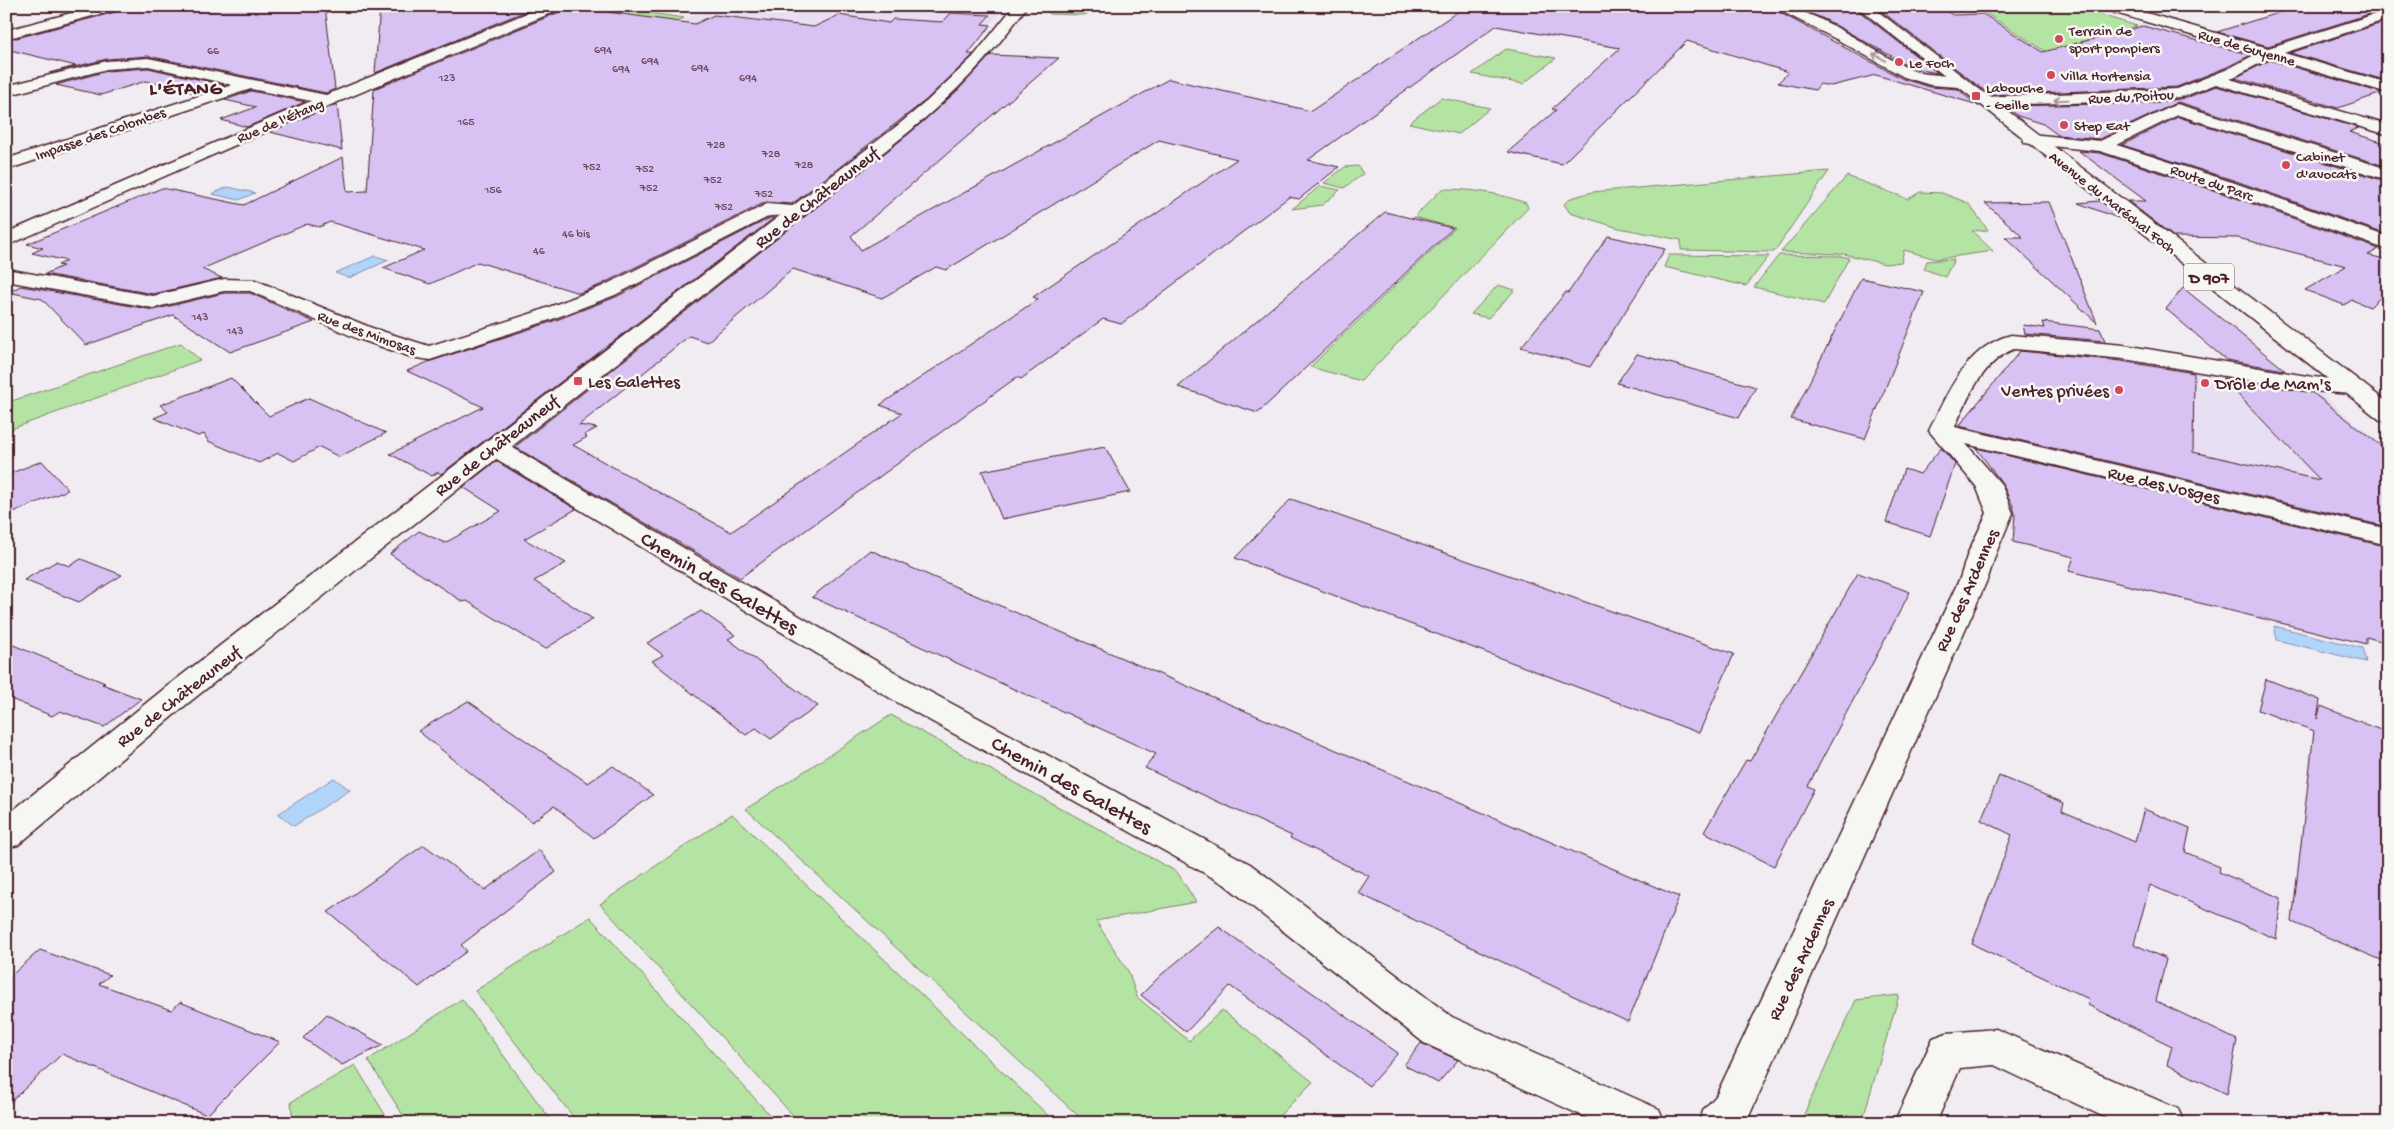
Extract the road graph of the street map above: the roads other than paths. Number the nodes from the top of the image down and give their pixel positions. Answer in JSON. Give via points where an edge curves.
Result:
{"nodes":[{"id":1,"x":114,"y":6,"type":"edge"},
{"id":2,"x":556,"y":6,"type":"edge"},
{"id":3,"x":1021,"y":6,"type":"edge"},
{"id":4,"x":1777,"y":6,"type":"edge"},
{"id":5,"x":1862,"y":6,"type":"edge"},
{"id":6,"x":2107,"y":6,"type":"edge"},
{"id":7,"x":2388,"y":14,"type":"edge"},
{"id":8,"x":12,"y":33,"type":"dead end"},
{"id":9,"x":2269,"y":53,"type":"junction"},
{"id":10,"x":2215,"y":79,"type":"junction"},
{"id":11,"x":1958,"y":82,"type":"junction"},
{"id":12,"x":251,"y":83,"type":"junction"},
{"id":13,"x":2388,"y":88,"type":"edge"},
{"id":14,"x":6,"y":91,"type":"edge"},
{"id":15,"x":326,"y":100,"type":"junction"},
{"id":16,"x":1984,"y":102,"type":"junction"},
{"id":17,"x":2388,"y":130,"type":"edge"},
{"id":18,"x":2031,"y":139,"type":"junction"},
{"id":19,"x":2102,"y":146,"type":"junction"},
{"id":20,"x":6,"y":165,"type":"edge"},
{"id":21,"x":2388,"y":175,"type":"edge"},
{"id":22,"x":798,"y":211,"type":"junction"},
{"id":23,"x":2383,"y":223,"type":"dead end"},
{"id":24,"x":2358,"y":234,"type":"junction"},
{"id":25,"x":6,"y":240,"type":"edge"},
{"id":26,"x":2388,"y":244,"type":"edge"},
{"id":27,"x":6,"y":275,"type":"edge"},
{"id":28,"x":2352,"y":387,"type":"junction"},
{"id":29,"x":2388,"y":415,"type":"edge"},
{"id":30,"x":1941,"y":431,"type":"junction"},
{"id":31,"x":494,"y":447,"type":"junction"},
{"id":32,"x":2388,"y":537,"type":"edge"},
{"id":33,"x":6,"y":835,"type":"edge"},
{"id":34,"x":1644,"y":1123,"type":"edge"},
{"id":35,"x":1719,"y":1123,"type":"edge"},
{"id":36,"x":1915,"y":1123,"type":"edge"},
{"id":37,"x":2162,"y":1123,"type":"edge"}],
"edges":[{"from":1,"to":8,"type":"street"},
{"from":2,"to":15,"type":"street","name":"Rue de l'Étang"},
{"from":3,"to":22,"type":"street","name":"Rue de Châteauneuf","via":[[978,60],[932,104]]},
{"from":11,"to":4,"type":"street","one_way":true,"via":[[1930,80],[1909,74],[1843,37]]},
{"from":5,"to":11,"type":"street","name":"Avenue du Maréchal Foch","number":"D 907"},
{"from":6,"to":9,"type":"street","name":"Rue de Guyenne"},
{"from":7,"to":9,"type":"street","name":"Rue du Poitou"},
{"from":9,"to":10,"type":"street","name":"Rue du Poitou"},
{"from":9,"to":13,"type":"street","name":"Rue de Guyenne"},
{"from":10,"to":16,"type":"street","name":"Rue du Poitou","one_way":true,"via":[[2180,93],[2152,96]]},
{"from":10,"to":17,"type":"street"},
{"from":11,"to":16,"type":"street","name":"Avenue du Maréchal Foch","number":"D 907"},
{"from":12,"to":14,"type":"street","via":[[156,62],[136,62],[107,65]]},
{"from":12,"to":15,"type":"street"},
{"from":12,"to":20,"type":"street","name":"Impasse des Colombes"},
{"from":15,"to":25,"type":"street","name":"Rue de l'Étang"},
{"from":16,"to":18,"type":"street","name":"Avenue du Maréchal Foch","number":"D 907"},
{"from":18,"to":19,"type":"street","name":"Route du Parc"},
{"from":18,"to":28,"type":"street","name":"Avenue du Maréchal Foch","number":"D 907"},
{"from":19,"to":21,"type":"street","via":[[2177,110]]},
{"from":19,"to":24,"type":"street","name":"Route du Parc","via":[[2229,187]]},
{"from":22,"to":27,"type":"street","name":"Rue des Mimosas","via":[[766,210],[608,291],[543,316],[430,352],[419,352],[364,333],[255,286],[242,284],[209,288],[153,302]]},
{"from":22,"to":31,"type":"street","name":"Rue de Châteauneuf"},
{"from":23,"to":24,"type":"street"},
{"from":24,"to":26,"type":"street","name":"Route du Parc"},
{"from":28,"to":29,"type":"street","name":"Avenue du Maréchal Foch","number":"D 907"},
{"from":28,"to":30,"type":"street","via":[[2313,384],[2124,352],[2011,342],[1996,348],[1962,385]]},
{"from":30,"to":32,"type":"street","name":"Rue des Vosges"},
{"from":30,"to":35,"type":"street","name":"Rue des Ardennes","via":[[1988,484],[2000,513],[1974,578],[1731,1110]]},
{"from":31,"to":33,"type":"street","name":"Rue de Châteauneuf","via":[[176,696]]},
{"from":31,"to":34,"type":"street","name":"Chemin des Galettes","via":[[906,693],[1237,874],[1438,1030]]},
{"from":36,"to":37,"type":"street","via":[[1947,1051],[1996,1046]]}]}
